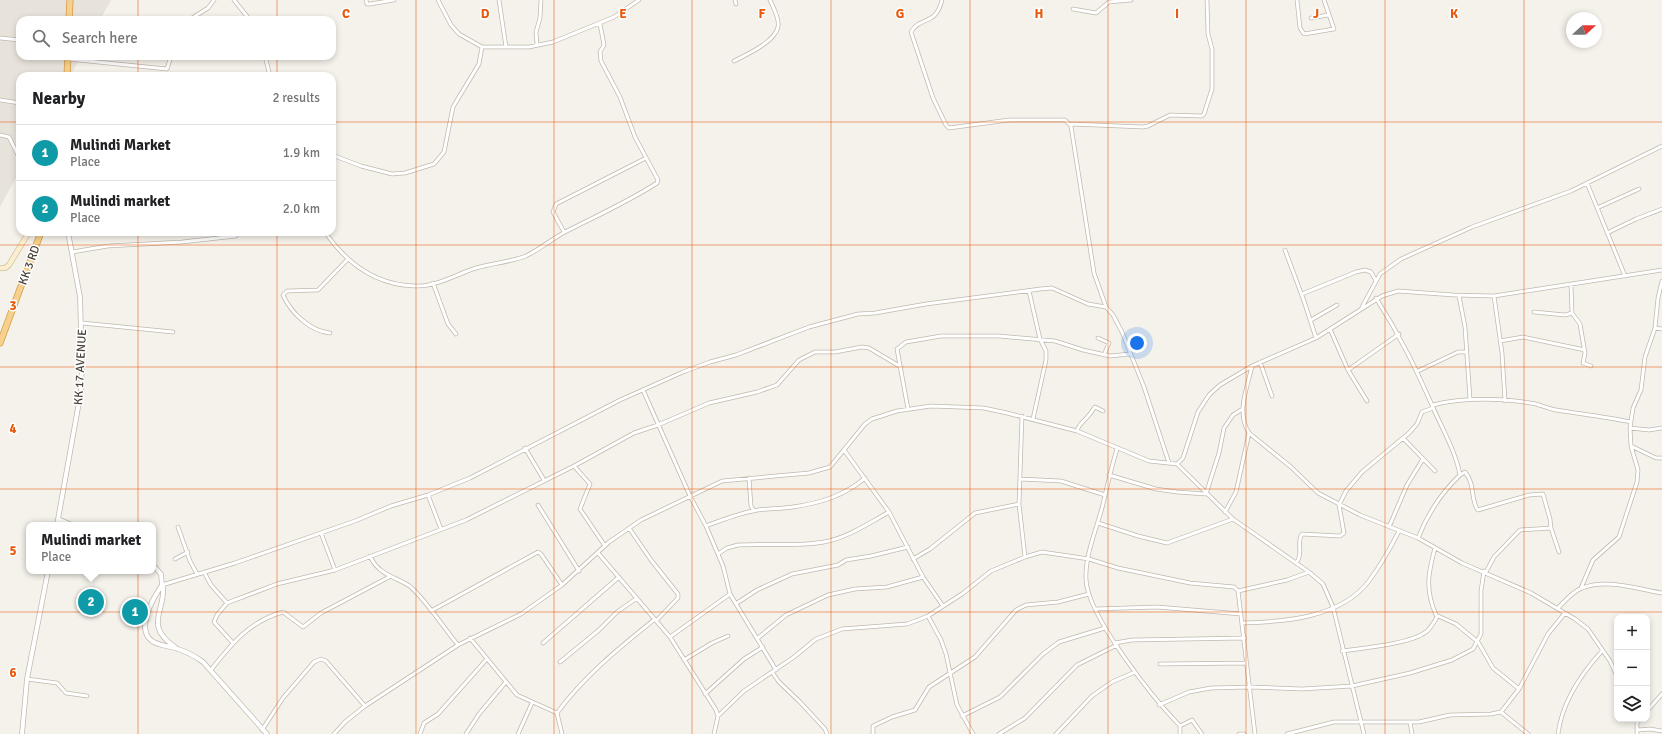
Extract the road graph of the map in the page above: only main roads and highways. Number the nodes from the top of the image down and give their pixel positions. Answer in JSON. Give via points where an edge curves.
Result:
{"nodes":[{"id":1,"x":70,"y":0,"type":"edge"},
{"id":2,"x":69,"y":16,"type":"edge"},
{"id":3,"x":68,"y":60,"type":"edge"},
{"id":4,"x":66,"y":72,"type":"edge"},
{"id":5,"x":27,"y":236,"type":"edge"},
{"id":6,"x":40,"y":236,"type":"edge"},
{"id":7,"x":0,"y":268,"type":"edge"},
{"id":8,"x":0,"y":343,"type":"edge"}],
"edges":[{"from":1,"to":2,"type":"highway"},
{"from":3,"to":4,"type":"highway"},
{"from":5,"to":7,"type":"main road","via":[[9,265]]},
{"from":6,"to":8,"type":"highway","name":"KK 3 RD"}]}
